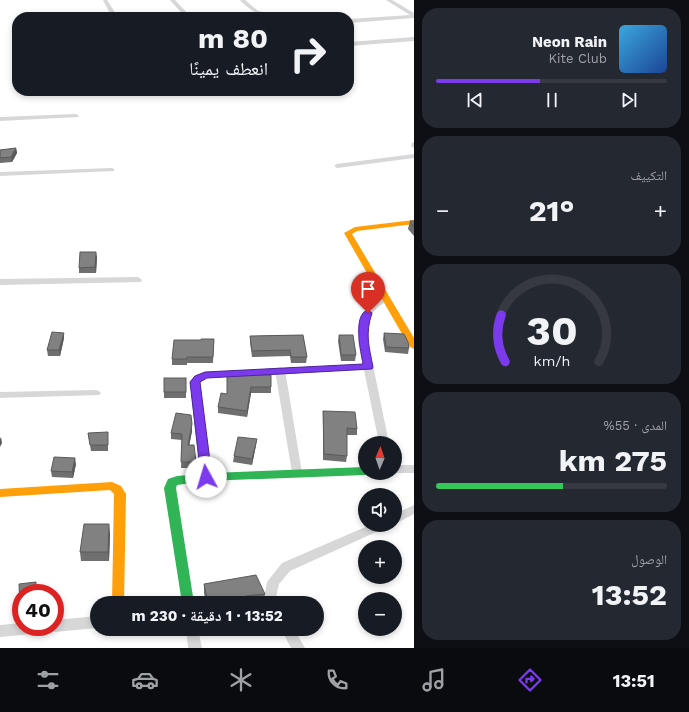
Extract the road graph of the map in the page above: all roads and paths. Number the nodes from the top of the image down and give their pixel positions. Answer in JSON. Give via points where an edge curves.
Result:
{"nodes":[{"id":1,"x":105,"y":0,"type":"edge"},
{"id":2,"x":172,"y":0,"type":"edge"},
{"id":3,"x":242,"y":0,"type":"edge"},
{"id":4,"x":388,"y":0,"type":"edge"},
{"id":5,"x":112,"y":12,"type":"edge"},
{"id":6,"x":183,"y":12,"type":"edge"},
{"id":7,"x":256,"y":12,"type":"edge"},
{"id":8,"x":414,"y":15,"type":"edge"},
{"id":9,"x":354,"y":21,"type":"edge"},
{"id":10,"x":414,"y":39,"type":"edge"},
{"id":11,"x":354,"y":44,"type":"edge"},
{"id":12,"x":76,"y":116,"type":"dead end"},
{"id":13,"x":0,"y":120,"type":"edge"},
{"id":14,"x":414,"y":156,"type":"edge"},
{"id":15,"x":338,"y":166,"type":"dead end"},
{"id":16,"x":112,"y":170,"type":"dead end"},
{"id":17,"x":0,"y":174,"type":"edge"},
{"id":18,"x":414,"y":222,"type":"edge"},
{"id":19,"x":138,"y":280,"type":"dead end"},
{"id":20,"x":0,"y":282,"type":"edge"},
{"id":21,"x":386,"y":298,"type":"junction"},
{"id":22,"x":414,"y":346,"type":"edge"},
{"id":23,"x":368,"y":367,"type":"junction"},
{"id":24,"x":280,"y":370,"type":"junction"},
{"id":25,"x":96,"y":393,"type":"dead end"},
{"id":26,"x":0,"y":395,"type":"edge"},
{"id":27,"x":383,"y":436,"type":"edge"},
{"id":28,"x":414,"y":468,"type":"edge"},
{"id":29,"x":402,"y":469,"type":"edge"},
{"id":30,"x":358,"y":471,"type":"edge"},
{"id":31,"x":297,"y":473,"type":"junction"},
{"id":32,"x":206,"y":477,"type":"junction"},
{"id":33,"x":0,"y":493,"type":"edge"},
{"id":34,"x":414,"y":509,"type":"edge"},
{"id":35,"x":402,"y":515,"type":"edge"},
{"id":36,"x":364,"y":532,"type":"edge"},
{"id":37,"x":118,"y":596,"type":"edge"},
{"id":38,"x":187,"y":596,"type":"edge"},
{"id":39,"x":270,"y":596,"type":"edge"},
{"id":40,"x":90,"y":623,"type":"edge"},
{"id":41,"x":64,"y":625,"type":"edge"},
{"id":42,"x":12,"y":630,"type":"edge"},
{"id":43,"x":0,"y":631,"type":"edge"},
{"id":44,"x":193,"y":636,"type":"edge"},
{"id":45,"x":291,"y":636,"type":"edge"},
{"id":46,"x":195,"y":648,"type":"edge"},
{"id":47,"x":298,"y":648,"type":"edge"}],
"edges":[{"from":1,"to":5,"type":"street"},
{"from":2,"to":6,"type":"street"},
{"from":3,"to":7,"type":"street"},
{"from":4,"to":8,"type":"street"},
{"from":8,"to":9,"type":"street"},
{"from":10,"to":11,"type":"street"},
{"from":12,"to":13,"type":"street"},
{"from":14,"to":15,"type":"street"},
{"from":16,"to":17,"type":"street"},
{"from":18,"to":21,"type":"street","via":[[355,229],[348,233]]},
{"from":19,"to":20,"type":"street"},
{"from":21,"to":22,"type":"street"},
{"from":21,"to":23,"type":"street","via":[[373,305],[363,326]]},
{"from":23,"to":24,"type":"street"},
{"from":23,"to":27,"type":"street"},
{"from":24,"to":31,"type":"street"},
{"from":24,"to":32,"type":"street","via":[[205,375],[195,382]]},
{"from":25,"to":26,"type":"street"},
{"from":28,"to":29,"type":"street"},
{"from":30,"to":31,"type":"street"},
{"from":31,"to":32,"type":"street"},
{"from":32,"to":38,"type":"street","via":[[177,480],[172,482],[170,488]]},
{"from":33,"to":37,"type":"street","via":[[112,486],[117,489],[120,494]]},
{"from":34,"to":35,"type":"street"},
{"from":36,"to":39,"type":"street","via":[[286,567],[273,582]]},
{"from":40,"to":41,"type":"street"},
{"from":42,"to":43,"type":"street"},
{"from":44,"to":46,"type":"street"},
{"from":45,"to":47,"type":"street"}]}
